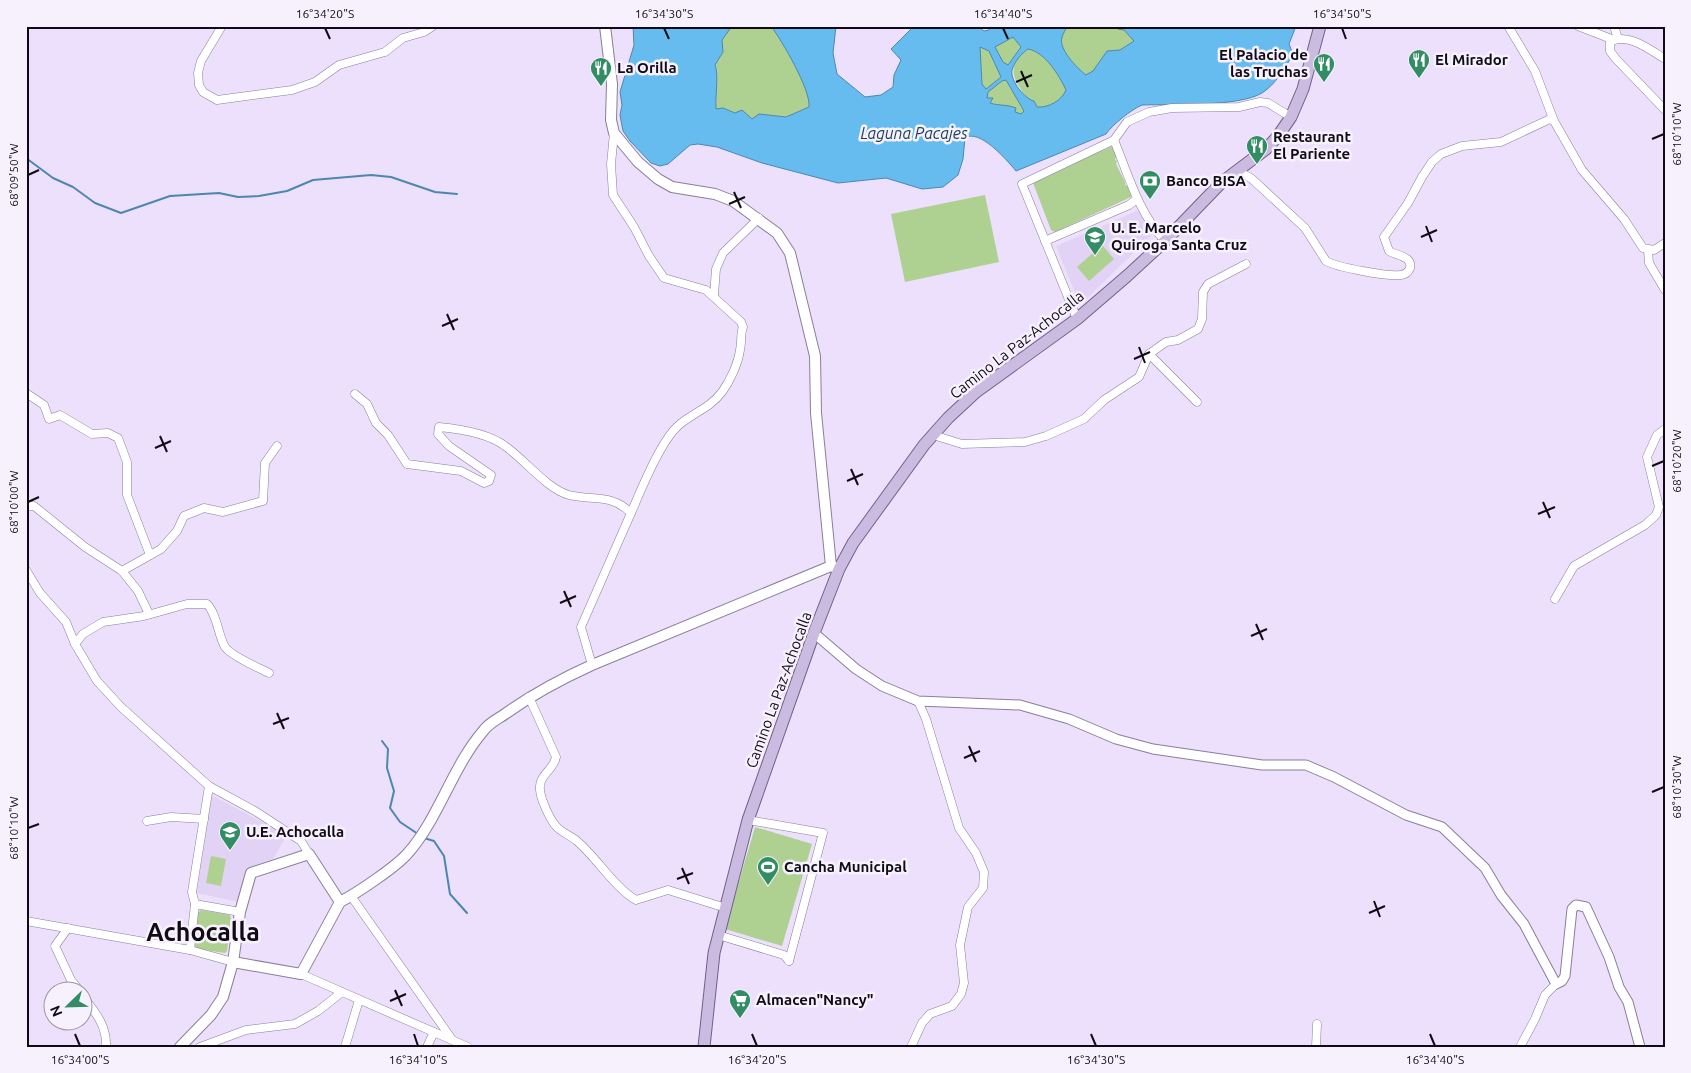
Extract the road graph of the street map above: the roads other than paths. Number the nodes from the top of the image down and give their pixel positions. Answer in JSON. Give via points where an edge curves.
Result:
{"nodes":[{"id":1,"x":222,"y":26,"type":"edge"},
{"id":2,"x":433,"y":26,"type":"edge"},
{"id":3,"x":605,"y":26,"type":"edge"},
{"id":4,"x":1320,"y":26,"type":"edge"},
{"id":5,"x":1508,"y":26,"type":"edge"},
{"id":6,"x":1578,"y":26,"type":"edge"},
{"id":7,"x":1614,"y":26,"type":"edge"},
{"id":8,"x":1616,"y":39,"type":"junction"},
{"id":9,"x":1665,"y":59,"type":"edge"},
{"id":10,"x":1665,"y":110,"type":"edge"},
{"id":11,"x":1291,"y":117,"type":"junction"},
{"id":12,"x":1554,"y":121,"type":"junction"},
{"id":13,"x":614,"y":133,"type":"junction"},
{"id":14,"x":1114,"y":140,"type":"junction"},
{"id":15,"x":1237,"y":170,"type":"junction"},
{"id":16,"x":1138,"y":199,"type":"junction"},
{"id":17,"x":759,"y":218,"type":"junction"},
{"id":18,"x":1045,"y":241,"type":"junction"},
{"id":19,"x":1165,"y":241,"type":"junction"},
{"id":20,"x":1665,"y":243,"type":"edge"},
{"id":21,"x":1648,"y":251,"type":"junction"},
{"id":22,"x":1246,"y":264,"type":"dead end"},
{"id":23,"x":1665,"y":290,"type":"edge"},
{"id":24,"x":714,"y":295,"type":"junction"},
{"id":25,"x":1077,"y":319,"type":"junction"},
{"id":26,"x":1149,"y":354,"type":"junction"},
{"id":27,"x":26,"y":393,"type":"edge"},
{"id":28,"x":355,"y":394,"type":"dead end"},
{"id":29,"x":1198,"y":402,"type":"dead end"},
{"id":30,"x":1665,"y":429,"type":"edge"},
{"id":31,"x":933,"y":435,"type":"junction"},
{"id":32,"x":278,"y":446,"type":"dead end"},
{"id":33,"x":26,"y":506,"type":"edge"},
{"id":34,"x":630,"y":513,"type":"junction"},
{"id":35,"x":150,"y":555,"type":"junction"},
{"id":36,"x":835,"y":568,"type":"junction"},
{"id":37,"x":26,"y":570,"type":"edge"},
{"id":38,"x":122,"y":571,"type":"junction"},
{"id":39,"x":1555,"y":599,"type":"dead end"},
{"id":40,"x":149,"y":614,"type":"junction"},
{"id":41,"x":814,"y":633,"type":"junction"},
{"id":42,"x":75,"y":644,"type":"junction"},
{"id":43,"x":592,"y":665,"type":"junction"},
{"id":44,"x":268,"y":673,"type":"dead end"},
{"id":45,"x":529,"y":697,"type":"junction"},
{"id":46,"x":918,"y":701,"type":"junction"},
{"id":47,"x":209,"y":786,"type":"junction"},
{"id":48,"x":204,"y":819,"type":"junction"},
{"id":49,"x":748,"y":820,"type":"junction"},
{"id":50,"x":147,"y":821,"type":"dead end"},
{"id":51,"x":309,"y":854,"type":"junction"},
{"id":52,"x":351,"y":896,"type":"junction"},
{"id":53,"x":340,"y":902,"type":"junction"},
{"id":54,"x":195,"y":904,"type":"junction"},
{"id":55,"x":726,"y":908,"type":"junction"},
{"id":56,"x":240,"y":912,"type":"junction"},
{"id":57,"x":26,"y":921,"type":"edge"},
{"id":58,"x":68,"y":928,"type":"junction"},
{"id":59,"x":718,"y":935,"type":"junction"},
{"id":60,"x":190,"y":950,"type":"junction"},
{"id":61,"x":233,"y":962,"type":"junction"},
{"id":62,"x":301,"y":974,"type":"junction"},
{"id":63,"x":71,"y":980,"type":"edge"},
{"id":64,"x":1556,"y":984,"type":"junction"},
{"id":65,"x":342,"y":992,"type":"junction"},
{"id":66,"x":360,"y":1000,"type":"junction"},
{"id":67,"x":92,"y":1008,"type":"edge"},
{"id":68,"x":1317,"y":1024,"type":"dead end"},
{"id":69,"x":434,"y":1032,"type":"junction"},
{"id":70,"x":451,"y":1038,"type":"junction"},
{"id":71,"x":106,"y":1047,"type":"edge"},
{"id":72,"x":180,"y":1047,"type":"edge"},
{"id":73,"x":200,"y":1047,"type":"edge"},
{"id":74,"x":345,"y":1047,"type":"edge"},
{"id":75,"x":426,"y":1047,"type":"edge"},
{"id":76,"x":468,"y":1047,"type":"edge"},
{"id":77,"x":704,"y":1047,"type":"edge"},
{"id":78,"x":911,"y":1047,"type":"edge"},
{"id":79,"x":1316,"y":1047,"type":"edge"},
{"id":80,"x":1520,"y":1047,"type":"edge"},
{"id":81,"x":1640,"y":1047,"type":"edge"}],
"edges":[{"from":1,"to":2,"type":"street","via":[[200,61],[198,73],[203,92],[217,100],[292,90],[315,82],[339,65],[385,52],[403,38]]},
{"from":3,"to":13,"type":"main road"},
{"from":4,"to":11,"type":"main road","name":"Camino La Paz-Achocalla","via":[[1303,89]]},
{"from":5,"to":12,"type":"street","via":[[1534,72]]},
{"from":6,"to":8,"type":"street"},
{"from":7,"to":8,"type":"street"},
{"from":8,"to":9,"type":"street","via":[[1631,41]]},
{"from":8,"to":10,"type":"street","via":[[1610,42],[1610,51]]},
{"from":11,"to":14,"type":"street","via":[[1268,103],[1260,102],[1239,107],[1172,108],[1149,112],[1127,122]]},
{"from":11,"to":15,"type":"main road","name":"Camino La Paz-Achocalla","via":[[1266,149]]},
{"from":12,"to":15,"type":"street","via":[[1550,118],[1542,120],[1501,142],[1450,149],[1432,162],[1384,237],[1389,251],[1410,263],[1408,273],[1400,276],[1369,273],[1326,261],[1305,228],[1252,179]]},
{"from":12,"to":21,"type":"street","via":[[1582,170]]},
{"from":13,"to":17,"type":"main road","via":[[638,162],[658,179],[672,187],[715,194]]},
{"from":13,"to":24,"type":"street","via":[[610,172],[613,195],[649,256],[664,278]]},
{"from":14,"to":16,"type":"street"},
{"from":14,"to":18,"type":"street","via":[[1022,184]]},
{"from":15,"to":19,"type":"main road","name":"Camino La Paz-Achocalla"},
{"from":16,"to":18,"type":"street"},
{"from":16,"to":19,"type":"street","via":[[1152,226]]},
{"from":17,"to":24,"type":"street","via":[[723,253],[716,269]]},
{"from":17,"to":36,"type":"main road","via":[[777,233],[790,253],[812,340],[816,413]]},
{"from":18,"to":25,"type":"street"},
{"from":19,"to":25,"type":"main road","name":"Camino La Paz-Achocalla"},
{"from":20,"to":21,"type":"street"},
{"from":21,"to":23,"type":"street","via":[[1649,263]]},
{"from":22,"to":26,"type":"street","via":[[1208,284],[1203,292],[1202,319],[1198,329],[1178,340],[1166,342]]},
{"from":24,"to":34,"type":"street","via":[[743,327],[741,349],[731,377],[721,393],[673,432],[651,468]]},
{"from":25,"to":31,"type":"main road","name":"Camino La Paz-Achocalla","via":[[976,392]]},
{"from":26,"to":29,"type":"street"},
{"from":26,"to":31,"type":"street","via":[[1139,377],[1104,400],[1084,419],[1046,436],[1025,442],[982,445],[962,444]]},
{"from":27,"to":35,"type":"street","via":[[44,406],[49,419],[60,414],[92,434],[108,433],[118,438],[127,462],[127,495]]},
{"from":28,"to":34,"type":"street","via":[[367,404],[376,423],[388,435],[406,464],[461,471],[484,483],[489,481],[491,475],[449,446],[438,434],[439,427],[473,433],[505,445],[556,489],[569,495],[601,497],[624,505]]},
{"from":30,"to":39,"type":"street","via":[[1657,435],[1647,457],[1659,507],[1656,515],[1645,525],[1574,566]]},
{"from":31,"to":36,"type":"main road","name":"Camino La Paz-Achocalla"},
{"from":32,"to":35,"type":"street","via":[[265,463],[263,501],[224,512],[204,508],[184,516],[177,531],[161,549]]},
{"from":33,"to":38,"type":"street","via":[[34,506],[85,547]]},
{"from":34,"to":43,"type":"street","via":[[581,627]]},
{"from":35,"to":38,"type":"street"},
{"from":36,"to":41,"type":"main road","name":"Camino La Paz-Achocalla"},
{"from":36,"to":43,"type":"main road"},
{"from":37,"to":42,"type":"street","via":[[40,593],[66,622]]},
{"from":38,"to":40,"type":"street","via":[[138,591]]},
{"from":40,"to":42,"type":"street","via":[[103,622],[83,634]]},
{"from":40,"to":44,"type":"street","via":[[187,604],[207,604],[226,649]]},
{"from":41,"to":46,"type":"street","via":[[856,669],[882,686]]},
{"from":41,"to":49,"type":"main road","name":"Camino La Paz-Achocalla"},
{"from":42,"to":47,"type":"street","via":[[97,681],[121,707]]},
{"from":43,"to":45,"type":"main road","via":[[553,682]]},
{"from":45,"to":52,"type":"main road","via":[[485,728],[459,763],[408,853]]},
{"from":45,"to":55,"type":"street","via":[[556,757],[555,763],[540,780],[540,790],[556,826],[579,842],[626,894],[636,900],[668,890]]},
{"from":46,"to":64,"type":"street","via":[[1020,705],[1153,749],[1244,763],[1317,768],[1406,814],[1442,827],[1453,836],[1485,868],[1524,924]]},
{"from":46,"to":78,"type":"street","via":[[959,828],[984,872],[983,888],[968,907],[960,945],[964,983],[961,994],[952,1006],[930,1014]]},
{"from":47,"to":48,"type":"street"},
{"from":47,"to":51,"type":"street","via":[[301,841]]},
{"from":48,"to":50,"type":"street","via":[[171,817]]},
{"from":48,"to":54,"type":"street","via":[[192,892]]},
{"from":49,"to":55,"type":"main road","name":"Camino La Paz-Achocalla"},
{"from":49,"to":59,"type":"street","via":[[823,833],[789,961],[784,955]]},
{"from":51,"to":53,"type":"main road"},
{"from":51,"to":56,"type":"main road","via":[[251,873]]},
{"from":52,"to":53,"type":"main road"},
{"from":52,"to":70,"type":"street"},
{"from":53,"to":62,"type":"main road"},
{"from":54,"to":56,"type":"street"},
{"from":54,"to":60,"type":"street"},
{"from":55,"to":59,"type":"main road","name":"Camino La Paz-Achocalla"},
{"from":56,"to":61,"type":"main road"},
{"from":57,"to":58,"type":"street"},
{"from":58,"to":60,"type":"street"},
{"from":58,"to":63,"type":"street","via":[[55,946]]},
{"from":59,"to":77,"type":"main road","name":"Camino La Paz-Achocalla"},
{"from":60,"to":61,"type":"street"},
{"from":61,"to":62,"type":"main road"},
{"from":61,"to":72,"type":"main road","via":[[218,1007]]},
{"from":62,"to":65,"type":"street"},
{"from":64,"to":80,"type":"street","via":[[1545,995]]},
{"from":64,"to":81,"type":"street","via":[[1562,981],[1567,969],[1572,909],[1581,904],[1591,916],[1628,1002]]},
{"from":65,"to":66,"type":"street"},
{"from":65,"to":73,"type":"street","via":[[295,1024],[246,1030]]},
{"from":66,"to":69,"type":"street"},
{"from":66,"to":74,"type":"street"},
{"from":67,"to":71,"type":"street","via":[[106,1034]]},
{"from":68,"to":79,"type":"street"},
{"from":69,"to":70,"type":"street"},
{"from":69,"to":75,"type":"street"},
{"from":70,"to":76,"type":"street"}]}
